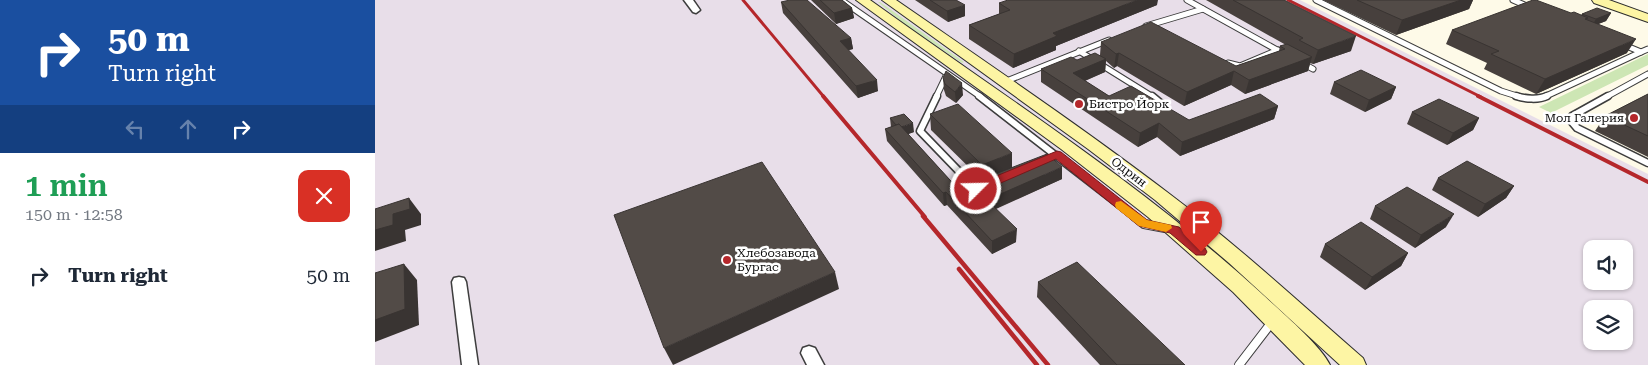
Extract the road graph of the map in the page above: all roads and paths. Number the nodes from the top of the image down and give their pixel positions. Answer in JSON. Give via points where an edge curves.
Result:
{"nodes":[{"id":1,"x":688,"y":0,"type":"edge"},
{"id":2,"x":841,"y":0,"type":"edge"},
{"id":3,"x":862,"y":0,"type":"edge"},
{"id":4,"x":888,"y":0,"type":"edge"},
{"id":5,"x":1187,"y":0,"type":"edge"},
{"id":6,"x":1316,"y":0,"type":"edge"},
{"id":7,"x":1513,"y":0,"type":"edge"},
{"id":8,"x":1598,"y":0,"type":"edge"},
{"id":9,"x":1613,"y":0,"type":"edge"},
{"id":10,"x":1203,"y":9,"type":"junction"},
{"id":11,"x":1534,"y":9,"type":"edge"},
{"id":12,"x":696,"y":10,"type":"dead end"},
{"id":13,"x":1648,"y":13,"type":"edge"},
{"id":14,"x":1648,"y":18,"type":"edge"},
{"id":15,"x":1148,"y":25,"type":"junction"},
{"id":16,"x":1139,"y":28,"type":"edge"},
{"id":17,"x":1156,"y":29,"type":"edge"},
{"id":18,"x":1113,"y":38,"type":"edge"},
{"id":19,"x":1613,"y":41,"type":"edge"},
{"id":20,"x":1648,"y":49,"type":"edge"},
{"id":21,"x":1278,"y":50,"type":"junction"},
{"id":22,"x":1079,"y":51,"type":"junction"},
{"id":23,"x":1641,"y":52,"type":"junction"},
{"id":24,"x":938,"y":54,"type":"junction"},
{"id":25,"x":1292,"y":58,"type":"edge"},
{"id":26,"x":1224,"y":61,"type":"edge"},
{"id":27,"x":1299,"y":62,"type":"edge"},
{"id":28,"x":1313,"y":69,"type":"edge"},
{"id":29,"x":947,"y":73,"type":"junction"},
{"id":30,"x":1648,"y":74,"type":"edge"},
{"id":31,"x":1003,"y":82,"type":"junction"},
{"id":32,"x":1167,"y":108,"type":"edge"},
{"id":33,"x":1648,"y":163,"type":"edge"},
{"id":34,"x":985,"y":186,"type":"edge"},
{"id":35,"x":1174,"y":230,"type":"junction"},
{"id":36,"x":459,"y":282,"type":"dead end"},
{"id":37,"x":1274,"y":320,"type":"junction"},
{"id":38,"x":470,"y":365,"type":"edge"},
{"id":39,"x":1239,"y":365,"type":"edge"},
{"id":40,"x":1319,"y":365,"type":"edge"},
{"id":41,"x":1355,"y":365,"type":"edge"}],
"edges":[{"from":1,"to":12,"type":"street"},
{"from":2,"to":29,"type":"lane"},
{"from":3,"to":24,"type":"main road","name":"Одрин"},
{"from":4,"to":31,"type":"main road","name":"Одрин"},
{"from":5,"to":10,"type":"lane"},
{"from":6,"to":23,"type":"lane","via":[[1501,91],[1522,98],[1543,98]]},
{"from":7,"to":11,"type":"lane"},
{"from":8,"to":14,"type":"main road"},
{"from":9,"to":13,"type":"main road"},
{"from":10,"to":15,"type":"lane"},
{"from":10,"to":21,"type":"lane"},
{"from":15,"to":16,"type":"lane"},
{"from":15,"to":17,"type":"lane"},
{"from":18,"to":22,"type":"lane"},
{"from":19,"to":23,"type":"lane"},
{"from":20,"to":23,"type":"lane"},
{"from":21,"to":25,"type":"lane"},
{"from":21,"to":26,"type":"lane","via":[[1240,66]]},
{"from":22,"to":31,"type":"lane"},
{"from":22,"to":32,"type":"lane","via":[[1144,90]]},
{"from":24,"to":31,"type":"main road","via":[[952,59],[984,80]]},
{"from":24,"to":35,"type":"main road","name":"Одрин","via":[[1095,166]]},
{"from":27,"to":28,"type":"lane"},
{"from":29,"to":34,"type":"lane","via":[[920,131],[976,189]]},
{"from":29,"to":35,"type":"lane","via":[[1144,224]]},
{"from":30,"to":33,"type":"lane","via":[[1573,116],[1571,122]]},
{"from":31,"to":41,"type":"main road","name":"Одрин","via":[[1163,198]]},
{"from":35,"to":37,"type":"main road","name":"Одрин"},
{"from":36,"to":38,"type":"street"},
{"from":37,"to":39,"type":"lane"},
{"from":37,"to":40,"type":"main road","name":"Одрин"}]}
